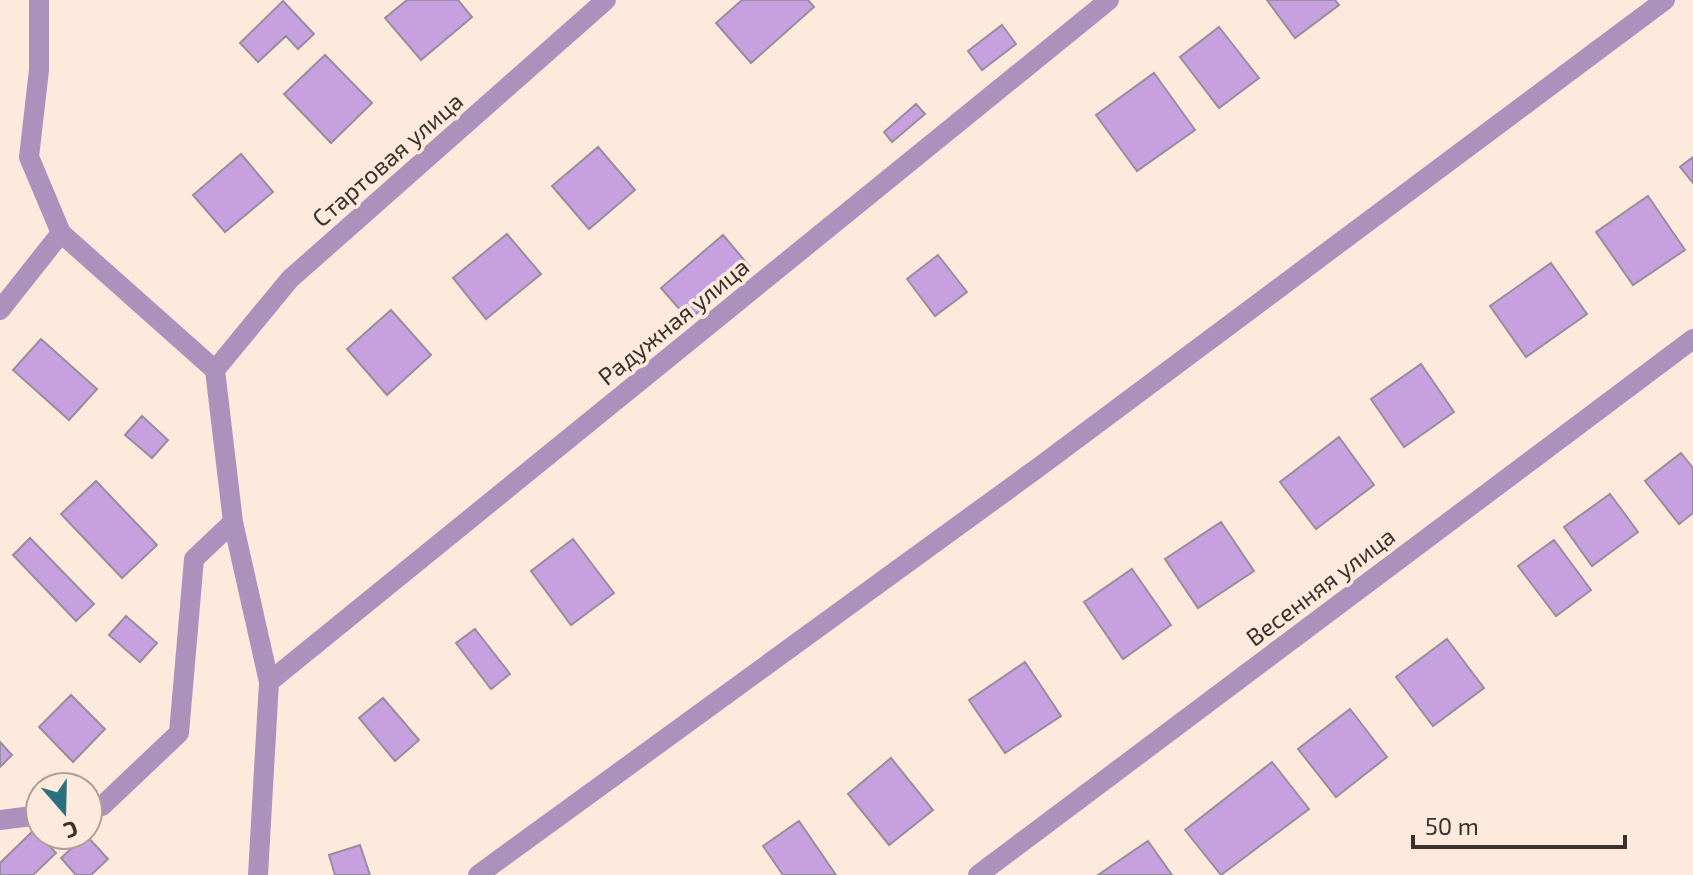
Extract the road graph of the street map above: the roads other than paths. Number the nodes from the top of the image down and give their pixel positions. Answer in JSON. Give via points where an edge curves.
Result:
{"nodes":[{"id":1,"x":39,"y":0,"type":"edge"},
{"id":2,"x":606,"y":0,"type":"edge"},
{"id":3,"x":1109,"y":0,"type":"edge"},
{"id":4,"x":1665,"y":0,"type":"edge"},
{"id":5,"x":61,"y":233,"type":"junction"},
{"id":6,"x":0,"y":310,"type":"edge"},
{"id":7,"x":1693,"y":339,"type":"edge"},
{"id":8,"x":215,"y":370,"type":"junction"},
{"id":9,"x":233,"y":522,"type":"junction"},
{"id":10,"x":269,"y":682,"type":"junction"},
{"id":11,"x":104,"y":804,"type":"edge"},
{"id":12,"x":24,"y":817,"type":"edge"},
{"id":13,"x":0,"y":820,"type":"edge"},
{"id":14,"x":258,"y":875,"type":"edge"},
{"id":15,"x":478,"y":875,"type":"edge"},
{"id":16,"x":978,"y":875,"type":"edge"}],
"edges":[{"from":1,"to":5,"type":"street","via":[[39,70],[29,157]]},
{"from":2,"to":8,"type":"street","name":"Стартовая улица","via":[[290,279]]},
{"from":3,"to":10,"type":"street","name":"Радужная улица"},
{"from":4,"to":15,"type":"street","via":[[1039,467]]},
{"from":5,"to":6,"type":"street"},
{"from":5,"to":8,"type":"street"},
{"from":7,"to":16,"type":"street","name":"Весенняя улица"},
{"from":8,"to":9,"type":"street"},
{"from":9,"to":10,"type":"street"},
{"from":9,"to":11,"type":"street","via":[[194,559],[179,733]]},
{"from":10,"to":14,"type":"street"},
{"from":12,"to":13,"type":"street"}]}
